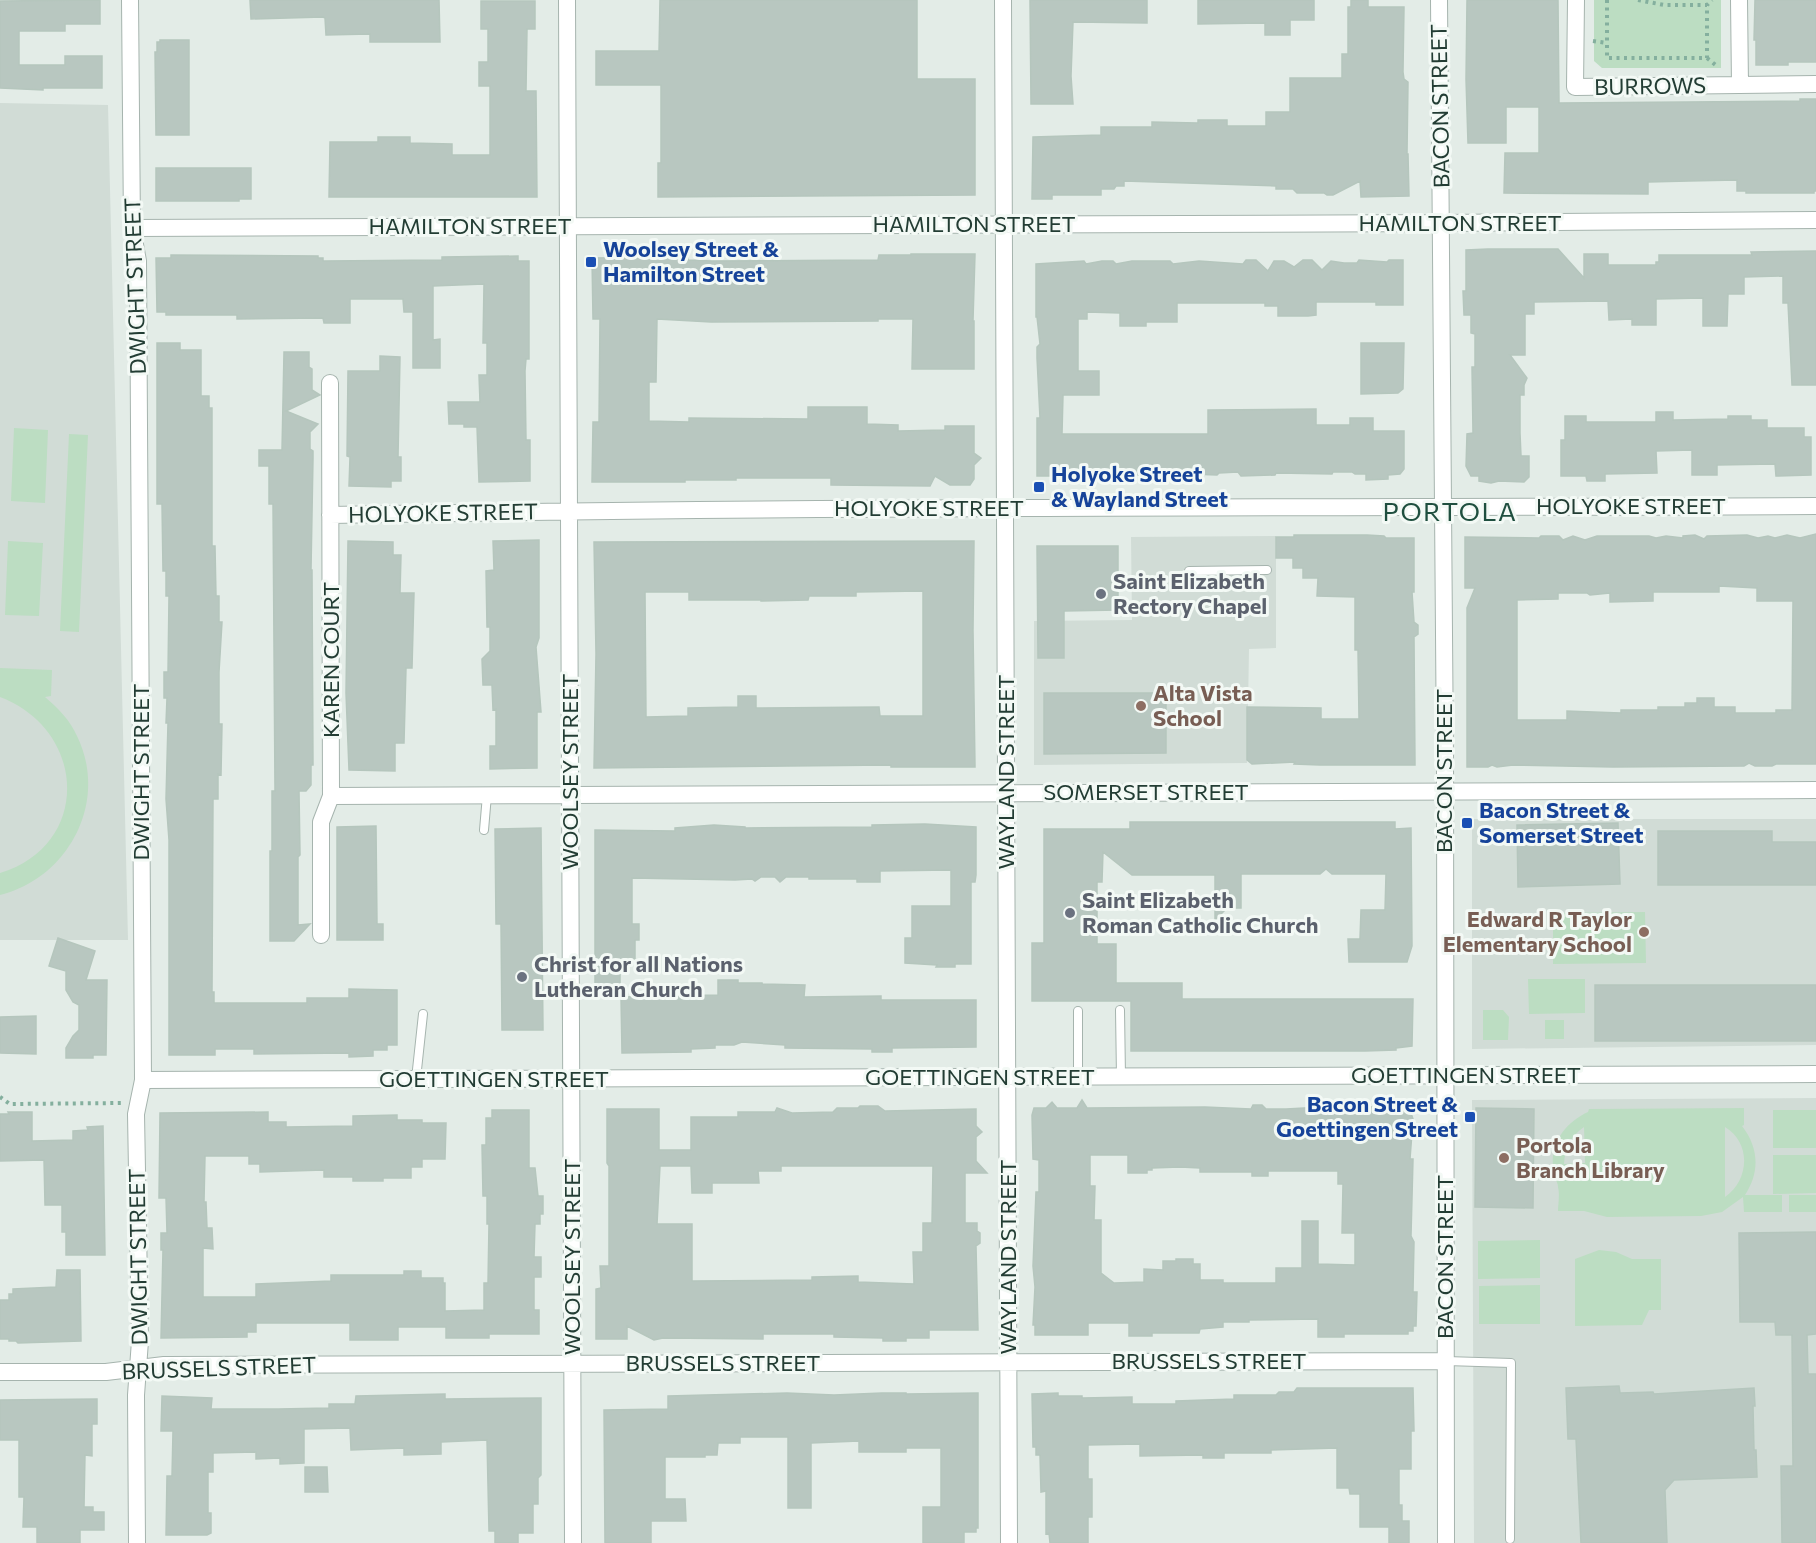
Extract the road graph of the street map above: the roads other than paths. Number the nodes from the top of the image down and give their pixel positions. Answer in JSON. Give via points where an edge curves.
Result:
{"nodes":[{"id":1,"x":130,"y":0,"type":"edge"},
{"id":2,"x":567,"y":0,"type":"edge"},
{"id":3,"x":1003,"y":0,"type":"edge"},
{"id":4,"x":1438,"y":0,"type":"edge"},
{"id":5,"x":1576,"y":0,"type":"edge"},
{"id":6,"x":1739,"y":0,"type":"edge"},
{"id":7,"x":1816,"y":84,"type":"edge"},
{"id":8,"x":1740,"y":85,"type":"junction"},
{"id":9,"x":1816,"y":220,"type":"edge"},
{"id":10,"x":1004,"y":224,"type":"junction"},
{"id":11,"x":1441,"y":224,"type":"junction"},
{"id":12,"x":567,"y":225,"type":"junction"},
{"id":13,"x":132,"y":228,"type":"junction"},
{"id":14,"x":330,"y":383,"type":"dead end"},
{"id":15,"x":1816,"y":506,"type":"edge"},
{"id":16,"x":1442,"y":507,"type":"junction"},
{"id":17,"x":1005,"y":508,"type":"junction"},
{"id":18,"x":570,"y":511,"type":"junction"},
{"id":19,"x":330,"y":515,"type":"junction"},
{"id":20,"x":1267,"y":570,"type":"dead end"},
{"id":21,"x":1189,"y":571,"type":"dead end"},
{"id":22,"x":1816,"y":790,"type":"edge"},
{"id":23,"x":1445,"y":791,"type":"junction"},
{"id":24,"x":1006,"y":793,"type":"junction"},
{"id":25,"x":487,"y":795,"type":"junction"},
{"id":26,"x":569,"y":795,"type":"junction"},
{"id":27,"x":331,"y":796,"type":"junction"},
{"id":28,"x":484,"y":830,"type":"dead end"},
{"id":29,"x":321,"y":936,"type":"dead end"},
{"id":30,"x":1120,"y":1010,"type":"dead end"},
{"id":31,"x":1078,"y":1011,"type":"dead end"},
{"id":32,"x":423,"y":1014,"type":"dead end"},
{"id":33,"x":1816,"y":1074,"type":"edge"},
{"id":34,"x":1444,"y":1076,"type":"junction"},
{"id":35,"x":1008,"y":1077,"type":"junction"},
{"id":36,"x":1078,"y":1077,"type":"junction"},
{"id":37,"x":1121,"y":1077,"type":"junction"},
{"id":38,"x":416,"y":1079,"type":"junction"},
{"id":39,"x":572,"y":1079,"type":"junction"},
{"id":40,"x":143,"y":1080,"type":"junction"},
{"id":41,"x":1446,"y":1361,"type":"junction"},
{"id":42,"x":1008,"y":1362,"type":"junction"},
{"id":43,"x":573,"y":1364,"type":"junction"},
{"id":44,"x":138,"y":1368,"type":"junction"},
{"id":45,"x":0,"y":1372,"type":"edge"},
{"id":46,"x":1510,"y":1539,"type":"dead end"},
{"id":47,"x":137,"y":1543,"type":"edge"},
{"id":48,"x":573,"y":1543,"type":"edge"},
{"id":49,"x":1010,"y":1543,"type":"edge"},
{"id":50,"x":1446,"y":1543,"type":"edge"}],
"edges":[{"from":1,"to":13,"type":"street","name":"DWIGHT STREET"},
{"from":2,"to":12,"type":"street","name":"WOOLSEY STREET"},
{"from":3,"to":10,"type":"street","name":"WAYLAND STREET"},
{"from":4,"to":11,"type":"street","name":"BACON STREET"},
{"from":5,"to":8,"type":"street","name":"BURROWS","via":[[1575,87]]},
{"from":6,"to":8,"type":"street"},
{"from":7,"to":8,"type":"street","name":"BURROWS"},
{"from":9,"to":11,"type":"street","name":"HAMILTON STREET"},
{"from":10,"to":11,"type":"street","name":"HAMILTON STREET"},
{"from":10,"to":12,"type":"street","name":"HAMILTON STREET"},
{"from":10,"to":17,"type":"street","name":"WAYLAND STREET"},
{"from":11,"to":16,"type":"street","name":"BACON STREET"},
{"from":12,"to":13,"type":"street","name":"HAMILTON STREET"},
{"from":12,"to":18,"type":"street","name":"WOOLSEY STREET"},
{"from":13,"to":40,"type":"street","name":"DWIGHT STREET","via":[[138,261]]},
{"from":14,"to":19,"type":"street","name":"KAREN COURT"},
{"from":15,"to":16,"type":"street","name":"HOLYOKE STREET"},
{"from":16,"to":17,"type":"street","name":"HOLYOKE STREET"},
{"from":16,"to":23,"type":"street","name":"BACON STREET"},
{"from":17,"to":18,"type":"street","name":"HOLYOKE STREET"},
{"from":17,"to":24,"type":"street","name":"WAYLAND STREET"},
{"from":18,"to":19,"type":"street","name":"HOLYOKE STREET"},
{"from":18,"to":26,"type":"street","name":"WOOLSEY STREET"},
{"from":19,"to":27,"type":"street","name":"KAREN COURT"},
{"from":20,"to":21,"type":"lane"},
{"from":22,"to":23,"type":"street","name":"SOMERSET STREET"},
{"from":23,"to":24,"type":"street","name":"SOMERSET STREET"},
{"from":23,"to":34,"type":"street","name":"BACON STREET"},
{"from":24,"to":26,"type":"street","name":"SOMERSET STREET"},
{"from":24,"to":35,"type":"street","name":"WAYLAND STREET"},
{"from":25,"to":26,"type":"street","name":"SOMERSET STREET"},
{"from":25,"to":27,"type":"street","name":"SOMERSET STREET"},
{"from":25,"to":28,"type":"lane"},
{"from":26,"to":39,"type":"street","name":"WOOLSEY STREET"},
{"from":27,"to":29,"type":"street","name":"KAREN COURT","via":[[321,822]]},
{"from":30,"to":37,"type":"lane"},
{"from":31,"to":36,"type":"lane"},
{"from":32,"to":38,"type":"lane"},
{"from":33,"to":34,"type":"street","name":"GOETTINGEN STREET"},
{"from":34,"to":37,"type":"street","name":"GOETTINGEN STREET"},
{"from":34,"to":41,"type":"street","name":"BACON STREET"},
{"from":35,"to":36,"type":"street","name":"GOETTINGEN STREET"},
{"from":35,"to":39,"type":"street","name":"GOETTINGEN STREET"},
{"from":35,"to":42,"type":"street","name":"WAYLAND STREET"},
{"from":36,"to":37,"type":"street","name":"GOETTINGEN STREET"},
{"from":38,"to":39,"type":"street","name":"GOETTINGEN STREET"},
{"from":38,"to":40,"type":"street","name":"GOETTINGEN STREET"},
{"from":39,"to":43,"type":"street","name":"WOOLSEY STREET"},
{"from":40,"to":44,"type":"street","name":"DWIGHT STREET","via":[[136,1114]]},
{"from":41,"to":42,"type":"street","name":"BRUSSELS STREET"},
{"from":41,"to":46,"type":"lane","via":[[1511,1363]]},
{"from":41,"to":50,"type":"street","name":"BACON STREET"},
{"from":42,"to":43,"type":"street","name":"BRUSSELS STREET"},
{"from":42,"to":49,"type":"street","name":"WAYLAND STREET"},
{"from":43,"to":44,"type":"street","name":"BRUSSELS STREET"},
{"from":43,"to":48,"type":"street","name":"WOOLSEY STREET"},
{"from":44,"to":45,"type":"street","name":"BRUSSELS STREET","via":[[106,1372]]},
{"from":44,"to":47,"type":"street","name":"DWIGHT STREET"}]}
